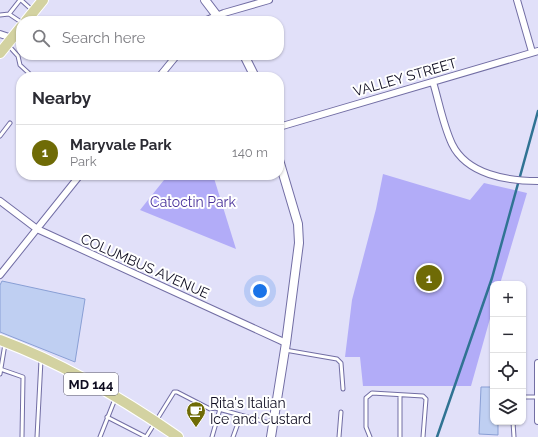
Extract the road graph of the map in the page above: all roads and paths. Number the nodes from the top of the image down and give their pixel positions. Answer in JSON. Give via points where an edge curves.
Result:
{"nodes":[{"id":1,"x":20,"y":0,"type":"edge"},
{"id":2,"x":43,"y":0,"type":"edge"},
{"id":3,"x":204,"y":0,"type":"edge"},
{"id":4,"x":269,"y":0,"type":"edge"},
{"id":5,"x":516,"y":0,"type":"edge"},
{"id":6,"x":34,"y":12,"type":"junction"},
{"id":7,"x":9,"y":14,"type":"junction"},
{"id":8,"x":0,"y":15,"type":"edge"},
{"id":9,"x":30,"y":16,"type":"edge"},
{"id":10,"x":217,"y":16,"type":"edge"},
{"id":11,"x":225,"y":16,"type":"edge"},
{"id":12,"x":16,"y":19,"type":"edge"},
{"id":13,"x":16,"y":33,"type":"edge"},
{"id":14,"x":0,"y":34,"type":"edge"},
{"id":15,"x":10,"y":41,"type":"junction"},
{"id":16,"x":0,"y":52,"type":"edge"},
{"id":17,"x":16,"y":52,"type":"edge"},
{"id":18,"x":535,"y":52,"type":"edge"},
{"id":19,"x":19,"y":60,"type":"edge"},
{"id":20,"x":173,"y":60,"type":"edge"},
{"id":21,"x":246,"y":60,"type":"edge"},
{"id":22,"x":28,"y":72,"type":"edge"},
{"id":23,"x":163,"y":72,"type":"edge"},
{"id":24,"x":252,"y":72,"type":"edge"},
{"id":25,"x":433,"y":82,"type":"junction"},
{"id":26,"x":10,"y":123,"type":"dead end"},
{"id":27,"x":284,"y":126,"type":"edge"},
{"id":28,"x":0,"y":136,"type":"edge"},
{"id":29,"x":284,"y":177,"type":"edge"},
{"id":30,"x":76,"y":180,"type":"edge"},
{"id":31,"x":538,"y":181,"type":"edge"},
{"id":32,"x":0,"y":201,"type":"edge"},
{"id":33,"x":37,"y":229,"type":"junction"},
{"id":34,"x":0,"y":275,"type":"edge"},
{"id":35,"x":2,"y":341,"type":"edge"},
{"id":36,"x":286,"y":347,"type":"junction"},
{"id":37,"x":42,"y":358,"type":"junction"},
{"id":38,"x":538,"y":363,"type":"edge"},
{"id":39,"x":0,"y":369,"type":"edge"},
{"id":40,"x":0,"y":374,"type":"edge"},
{"id":41,"x":343,"y":389,"type":"dead end"},
{"id":42,"x":400,"y":394,"type":"junction"},
{"id":43,"x":526,"y":397,"type":"edge"},
{"id":44,"x":538,"y":397,"type":"edge"},
{"id":45,"x":115,"y":398,"type":"junction"},
{"id":46,"x":220,"y":409,"type":"junction"},
{"id":47,"x":341,"y":412,"type":"dead end"},
{"id":48,"x":241,"y":415,"type":"junction"},
{"id":49,"x":107,"y":417,"type":"junction"},
{"id":50,"x":538,"y":421,"type":"edge"},
{"id":51,"x":158,"y":423,"type":"junction"},
{"id":52,"x":273,"y":424,"type":"junction"},
{"id":53,"x":514,"y":425,"type":"edge"},
{"id":54,"x":22,"y":437,"type":"edge"},
{"id":55,"x":37,"y":437,"type":"edge"},
{"id":56,"x":100,"y":437,"type":"edge"},
{"id":57,"x":146,"y":437,"type":"edge"},
{"id":58,"x":168,"y":437,"type":"edge"},
{"id":59,"x":178,"y":437,"type":"edge"},
{"id":60,"x":212,"y":437,"type":"edge"},
{"id":61,"x":233,"y":437,"type":"edge"},
{"id":62,"x":271,"y":437,"type":"edge"},
{"id":63,"x":339,"y":437,"type":"edge"},
{"id":64,"x":370,"y":437,"type":"edge"},
{"id":65,"x":400,"y":437,"type":"edge"},
{"id":66,"x":423,"y":437,"type":"edge"},
{"id":67,"x":514,"y":437,"type":"edge"}],
"edges":[{"from":1,"to":6,"type":"lane"},
{"from":1,"to":7,"type":"lane"},
{"from":2,"to":6,"type":"main road"},
{"from":3,"to":10,"type":"street"},
{"from":4,"to":11,"type":"street"},
{"from":5,"to":18,"type":"street"},
{"from":6,"to":9,"type":"main road"},
{"from":7,"to":8,"type":"lane"},
{"from":7,"to":12,"type":"lane"},
{"from":13,"to":15,"type":"main road"},
{"from":14,"to":15,"type":"street"},
{"from":15,"to":16,"type":"main road"},
{"from":15,"to":17,"type":"lane"},
{"from":18,"to":25,"type":"street","name":"VALLEY STREET"},
{"from":19,"to":22,"type":"lane","via":[[20,65]]},
{"from":20,"to":23,"type":"street"},
{"from":21,"to":24,"type":"street"},
{"from":25,"to":27,"type":"street","name":"VALLEY STREET"},
{"from":25,"to":31,"type":"street","via":[[452,144],[458,153],[469,163],[492,175],[512,180]]},
{"from":26,"to":28,"type":"lane"},
{"from":29,"to":36,"type":"street","via":[[298,224],[300,242]]},
{"from":30,"to":33,"type":"street"},
{"from":32,"to":33,"type":"street","name":"COLUMBUS AVENUE"},
{"from":33,"to":34,"type":"street"},
{"from":33,"to":36,"type":"street","name":"COLUMBUS AVENUE"},
{"from":35,"to":37,"type":"main road","number":"MD 144"},
{"from":35,"to":39,"type":"lane"},
{"from":36,"to":41,"type":"lane","via":[[337,359],[341,363]]},
{"from":36,"to":52,"type":"street"},
{"from":37,"to":45,"type":"main road","number":"MD 144"},
{"from":37,"to":55,"type":"lane"},
{"from":38,"to":44,"type":"street"},
{"from":39,"to":40,"type":"lane"},
{"from":39,"to":54,"type":"lane","via":[[23,377]]},
{"from":42,"to":64,"type":"lane","via":[[372,393],[366,398],[366,427]]},
{"from":42,"to":65,"type":"lane"},
{"from":42,"to":66,"type":"lane","via":[[423,396],[426,399]]},
{"from":43,"to":44,"type":"lane"},
{"from":44,"to":50,"type":"street"},
{"from":45,"to":49,"type":"lane"},
{"from":45,"to":51,"type":"main road","number":"MD 144"},
{"from":46,"to":48,"type":"lane"},
{"from":46,"to":51,"type":"lane","via":[[204,407],[174,392]]},
{"from":46,"to":60,"type":"lane"},
{"from":47,"to":63,"type":"lane"},
{"from":48,"to":52,"type":"lane"},
{"from":48,"to":61,"type":"lane"},
{"from":49,"to":56,"type":"lane"},
{"from":49,"to":57,"type":"lane"},
{"from":51,"to":57,"type":"lane"},
{"from":51,"to":58,"type":"main road"},
{"from":51,"to":59,"type":"main road","number":"MD 144"},
{"from":52,"to":62,"type":"street"},
{"from":53,"to":67,"type":"lane"}]}
